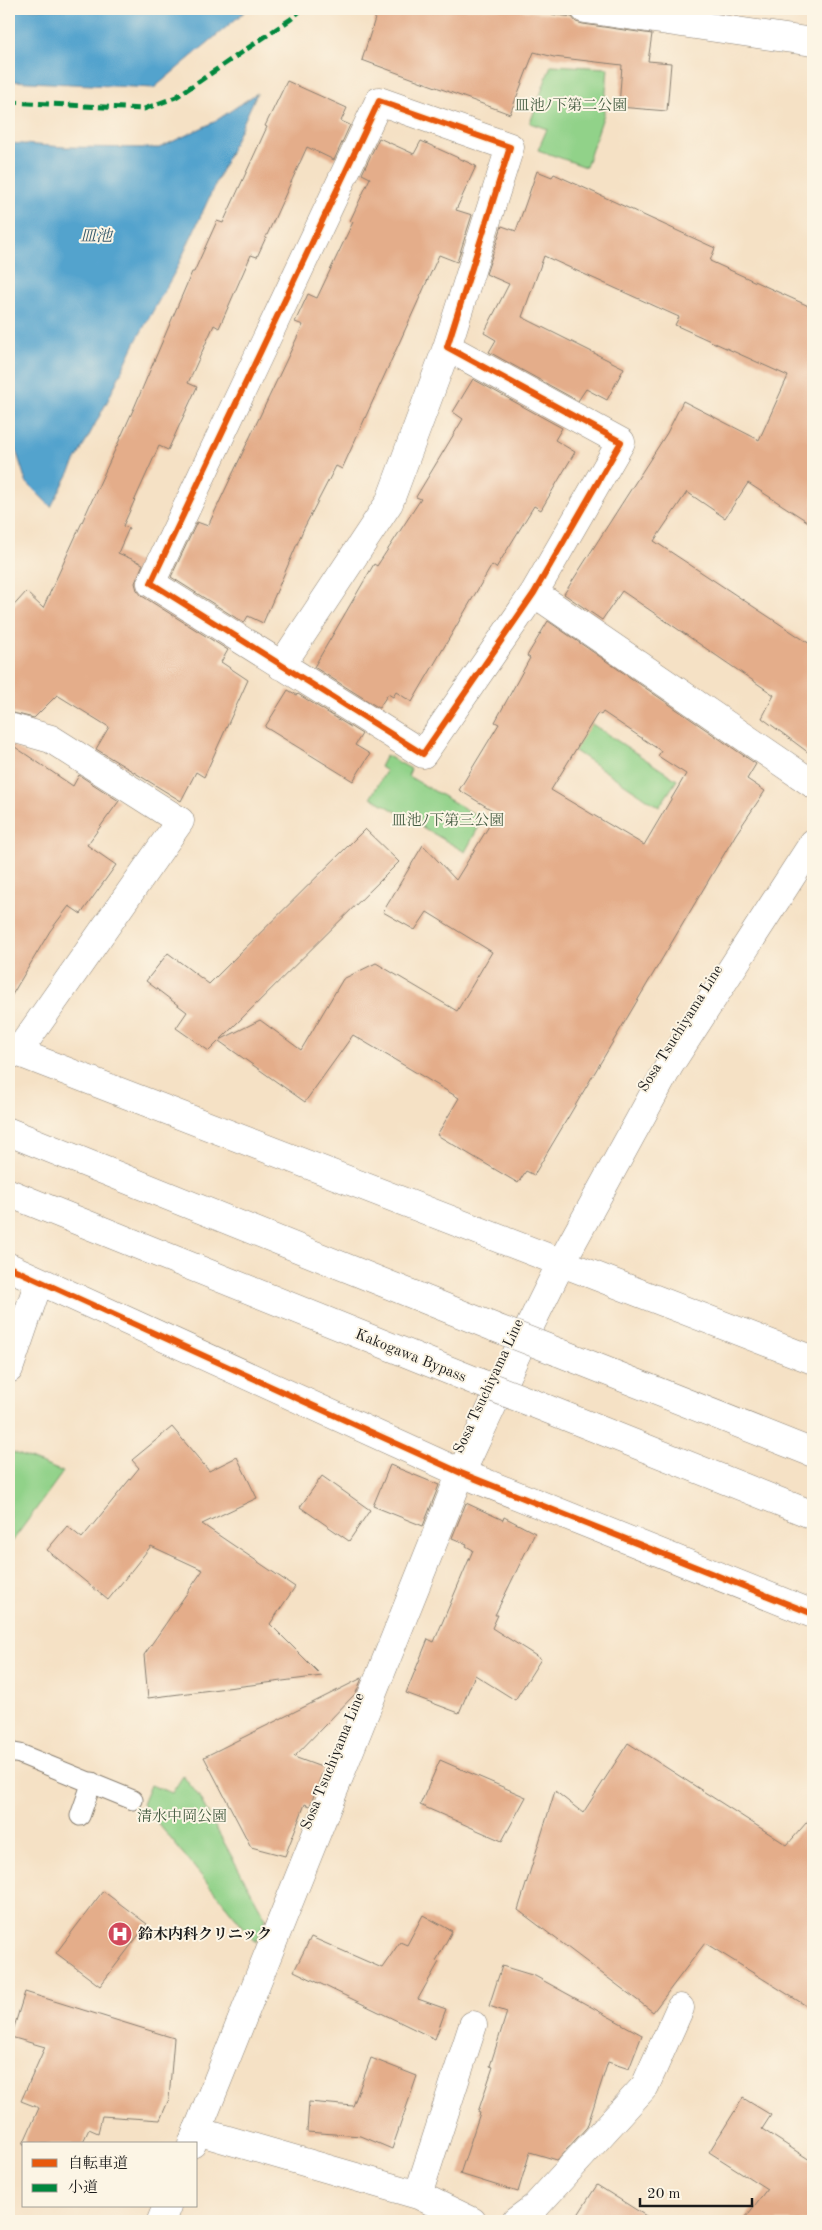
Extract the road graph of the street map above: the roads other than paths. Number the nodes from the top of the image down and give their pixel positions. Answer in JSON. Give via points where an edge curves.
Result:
{"nodes":[{"id":1,"x":585,"y":9,"type":"edge"},
{"id":2,"x":813,"y":42,"type":"edge"},
{"id":3,"x":447,"y":347,"type":"junction"},
{"id":4,"x":534,"y":594,"type":"junction"},
{"id":5,"x":281,"y":666,"type":"junction"},
{"id":6,"x":9,"y":727,"type":"edge"},
{"id":7,"x":813,"y":784,"type":"edge"},
{"id":8,"x":813,"y":843,"type":"edge"},
{"id":9,"x":13,"y":1050,"type":"edge"},
{"id":10,"x":9,"y":1132,"type":"edge"},
{"id":11,"x":9,"y":1192,"type":"edge"},
{"id":12,"x":561,"y":1263,"type":"junction"},
{"id":13,"x":9,"y":1267,"type":"edge"},
{"id":14,"x":39,"y":1281,"type":"junction"},
{"id":15,"x":813,"y":1360,"type":"edge"},
{"id":16,"x":9,"y":1369,"type":"edge"},
{"id":17,"x":813,"y":1453,"type":"edge"},
{"id":18,"x":461,"y":1473,"type":"junction"},
{"id":19,"x":813,"y":1515,"type":"edge"},
{"id":20,"x":813,"y":1614,"type":"edge"},
{"id":21,"x":9,"y":1752,"type":"edge"},
{"id":22,"x":92,"y":1782,"type":"junction"},
{"id":23,"x":134,"y":1800,"type":"dead end"},
{"id":24,"x":80,"y":1816,"type":"dead end"},
{"id":25,"x":680,"y":2008,"type":"dead end"},
{"id":26,"x":473,"y":2026,"type":"dead end"},
{"id":27,"x":194,"y":2138,"type":"edge"},
{"id":28,"x":418,"y":2196,"type":"junction"},
{"id":29,"x":166,"y":2208,"type":"edge"},
{"id":30,"x":160,"y":2221,"type":"edge"},
{"id":31,"x":472,"y":2221,"type":"edge"},
{"id":32,"x":516,"y":2221,"type":"edge"}],
"edges":[{"from":1,"to":2,"type":"main road"},
{"from":3,"to":4,"type":"main road","via":[[621,442]]},
{"from":3,"to":5,"type":"main road","via":[[389,503]]},
{"from":3,"to":5,"type":"main road","via":[[510,147],[379,101],[151,583]]},
{"from":4,"to":5,"type":"main road","via":[[423,754]]},
{"from":4,"to":7,"type":"main road"},
{"from":6,"to":9,"type":"main road","via":[[50,739],[180,821]]},
{"from":8,"to":12,"type":"main road","name":"Sosa Tsuchiyama Line","via":[[669,1066]]},
{"from":9,"to":12,"type":"main road"},
{"from":10,"to":17,"type":"main road","bridge":true},
{"from":11,"to":19,"type":"main road","name":"Kakogawa Bypass","bridge":true},
{"from":12,"to":15,"type":"main road"},
{"from":12,"to":18,"type":"main road","name":"Sosa Tsuchiyama Line"},
{"from":13,"to":14,"type":"main road"},
{"from":14,"to":16,"type":"main road"},
{"from":14,"to":18,"type":"main road"},
{"from":18,"to":20,"type":"main road"},
{"from":18,"to":27,"type":"main road","name":"Sosa Tsuchiyama Line"},
{"from":21,"to":22,"type":"lane"},
{"from":22,"to":23,"type":"lane"},
{"from":22,"to":24,"type":"lane"},
{"from":25,"to":32,"type":"main road","via":[[645,2086],[535,2207]]},
{"from":26,"to":28,"type":"main road"},
{"from":27,"to":28,"type":"main road"},
{"from":28,"to":31,"type":"main road"},
{"from":29,"to":30,"type":"main road"}]}
